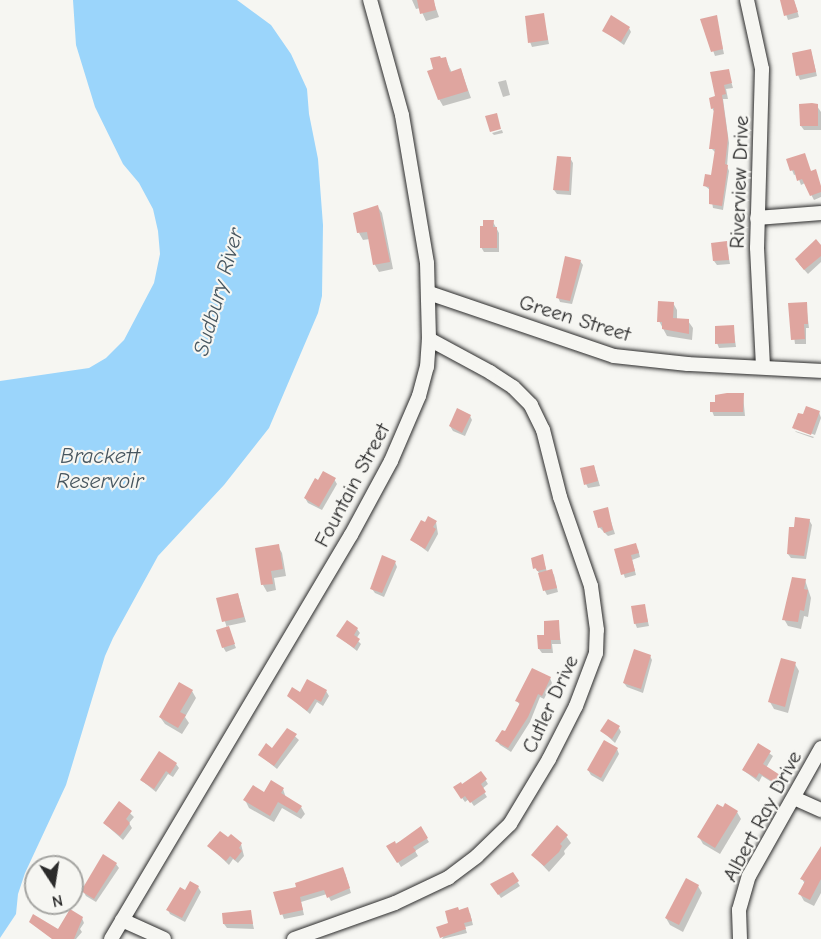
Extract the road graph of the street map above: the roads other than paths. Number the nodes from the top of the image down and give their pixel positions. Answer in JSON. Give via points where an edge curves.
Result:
{"nodes":[{"id":1,"x":369,"y":0,"type":"edge"},
{"id":2,"x":747,"y":0,"type":"edge"},
{"id":3,"x":821,"y":213,"type":"edge"},
{"id":4,"x":757,"y":218,"type":"junction"},
{"id":5,"x":429,"y":293,"type":"junction"},
{"id":6,"x":429,"y":339,"type":"junction"},
{"id":7,"x":763,"y":366,"type":"junction"},
{"id":8,"x":821,"y":371,"type":"edge"},
{"id":9,"x":821,"y":748,"type":"edge"},
{"id":10,"x":794,"y":798,"type":"junction"},
{"id":11,"x":821,"y":810,"type":"edge"},
{"id":12,"x":122,"y":920,"type":"junction"},
{"id":13,"x":111,"y":939,"type":"edge"},
{"id":14,"x":164,"y":939,"type":"edge"},
{"id":15,"x":294,"y":939,"type":"edge"},
{"id":16,"x":740,"y":939,"type":"edge"}],
"edges":[{"from":1,"to":5,"type":"street","name":"Fountain Street","via":[[402,115]]},
{"from":2,"to":4,"type":"street","name":"Riverview Drive","via":[[762,69]]},
{"from":3,"to":4,"type":"street"},
{"from":4,"to":7,"type":"street","name":"Riverview Drive"},
{"from":5,"to":6,"type":"street","name":"Fountain Street"},
{"from":5,"to":7,"type":"street","name":"Green Street","via":[[614,356],[688,364]]},
{"from":6,"to":12,"type":"street","name":"Fountain Street","via":[[419,396],[391,461]]},
{"from":6,"to":15,"type":"street","name":"Cutler Drive","via":[[490,372],[531,405],[543,430],[560,497],[591,586],[596,653],[576,706],[549,759],[510,824],[477,856],[448,878],[395,903]]},
{"from":7,"to":8,"type":"street","name":"Green Street"},
{"from":9,"to":10,"type":"street","name":"Albert Ray Drive"},
{"from":10,"to":11,"type":"street"},
{"from":10,"to":16,"type":"street","name":"Albert Ray Drive","via":[[742,894]]},
{"from":12,"to":13,"type":"street","name":"Fountain Street"},
{"from":12,"to":14,"type":"street"}]}
